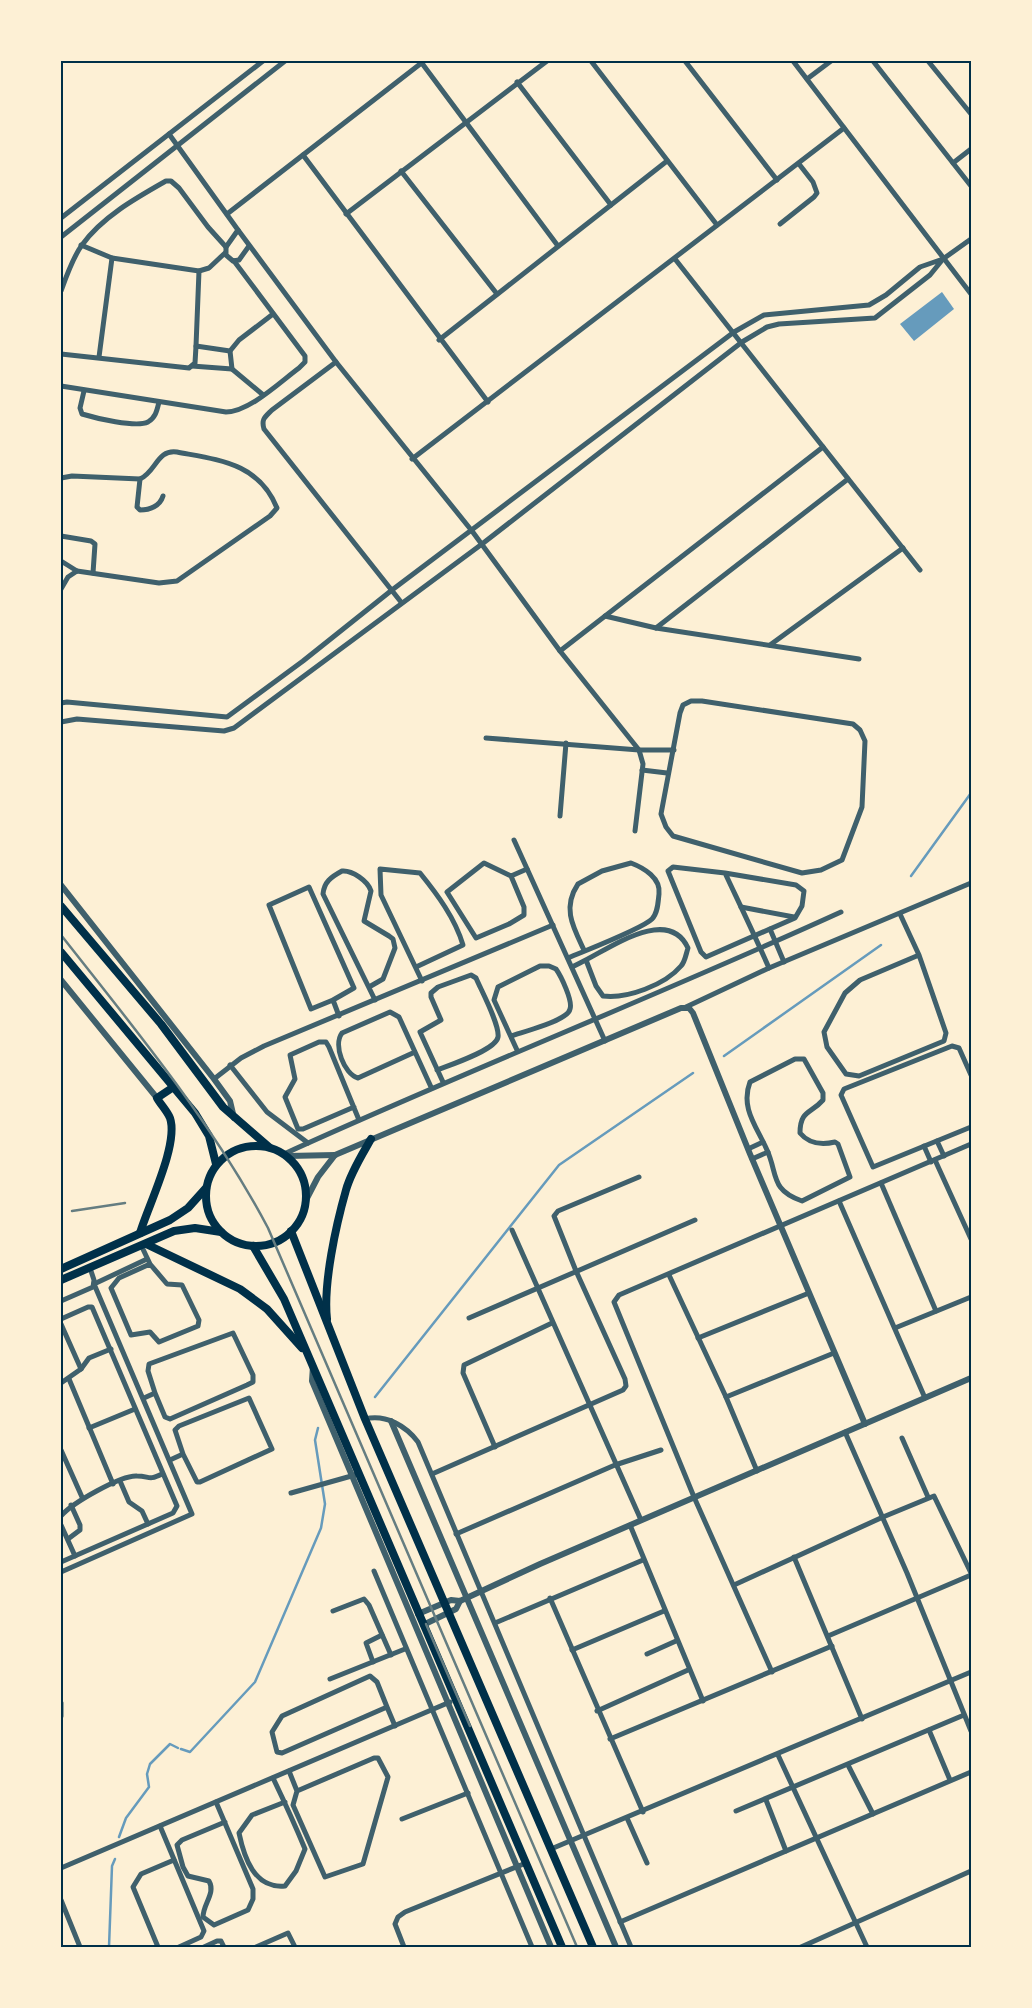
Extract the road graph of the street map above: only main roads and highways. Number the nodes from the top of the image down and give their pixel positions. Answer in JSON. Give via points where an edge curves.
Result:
{"nodes":[{"id":1,"x":61,"y":906,"type":"edge"},
{"id":2,"x":61,"y":952,"type":"edge"},
{"id":3,"x":172,"y":1088,"type":"junction"},
{"id":4,"x":372,"y":1139,"type":"road end"},
{"id":5,"x":269,"y":1147,"type":"junction"},
{"id":6,"x":216,"y":1164,"type":"junction"},
{"id":7,"x":206,"y":1188,"type":"junction"},
{"id":8,"x":291,"y":1231,"type":"junction"},
{"id":9,"x":221,"y":1232,"type":"junction"},
{"id":10,"x":140,"y":1233,"type":"junction"},
{"id":11,"x":143,"y":1244,"type":"junction"},
{"id":12,"x":253,"y":1246,"type":"junction"},
{"id":13,"x":62,"y":1267,"type":"edge"},
{"id":14,"x":61,"y":1280,"type":"edge"},
{"id":15,"x":328,"y":1326,"type":"junction"},
{"id":16,"x":308,"y":1354,"type":"junction"},
{"id":17,"x":562,"y":1947,"type":"edge"},
{"id":18,"x":593,"y":1947,"type":"edge"}],
"edges":[{"from":1,"to":5,"type":"main road","via":[[161,1024],[208,1090],[234,1119]]},
{"from":2,"to":3,"type":"main road"},
{"from":3,"to":6,"type":"main road","via":[[195,1113],[209,1136]]},
{"from":3,"to":10,"type":"main road","via":[[157,1098],[170,1118],[172,1132],[169,1150]]},
{"from":4,"to":15,"type":"main road","via":[[346,1189],[326,1298]]},
{"from":5,"to":6,"type":"main road","via":[[240,1148]]},
{"from":5,"to":8,"type":"main road","via":[[286,1155],[303,1178],[305,1202],[301,1218]]},
{"from":6,"to":7,"type":"main road"},
{"from":7,"to":9,"type":"main road","via":[[208,1212]]},
{"from":7,"to":10,"type":"main road","via":[[188,1208]]},
{"from":8,"to":12,"type":"main road","via":[[273,1242]]},
{"from":8,"to":15,"type":"main road"},
{"from":9,"to":11,"type":"main road","via":[[195,1228],[174,1231]]},
{"from":9,"to":12,"type":"main road","via":[[236,1242]]},
{"from":10,"to":13,"type":"main road"},
{"from":11,"to":14,"type":"main road"},
{"from":11,"to":16,"type":"main road","via":[[240,1289],[267,1309]]},
{"from":12,"to":16,"type":"main road","via":[[284,1299]]},
{"from":15,"to":18,"type":"main road"},
{"from":16,"to":17,"type":"main road","via":[[355,1475]]}]}
